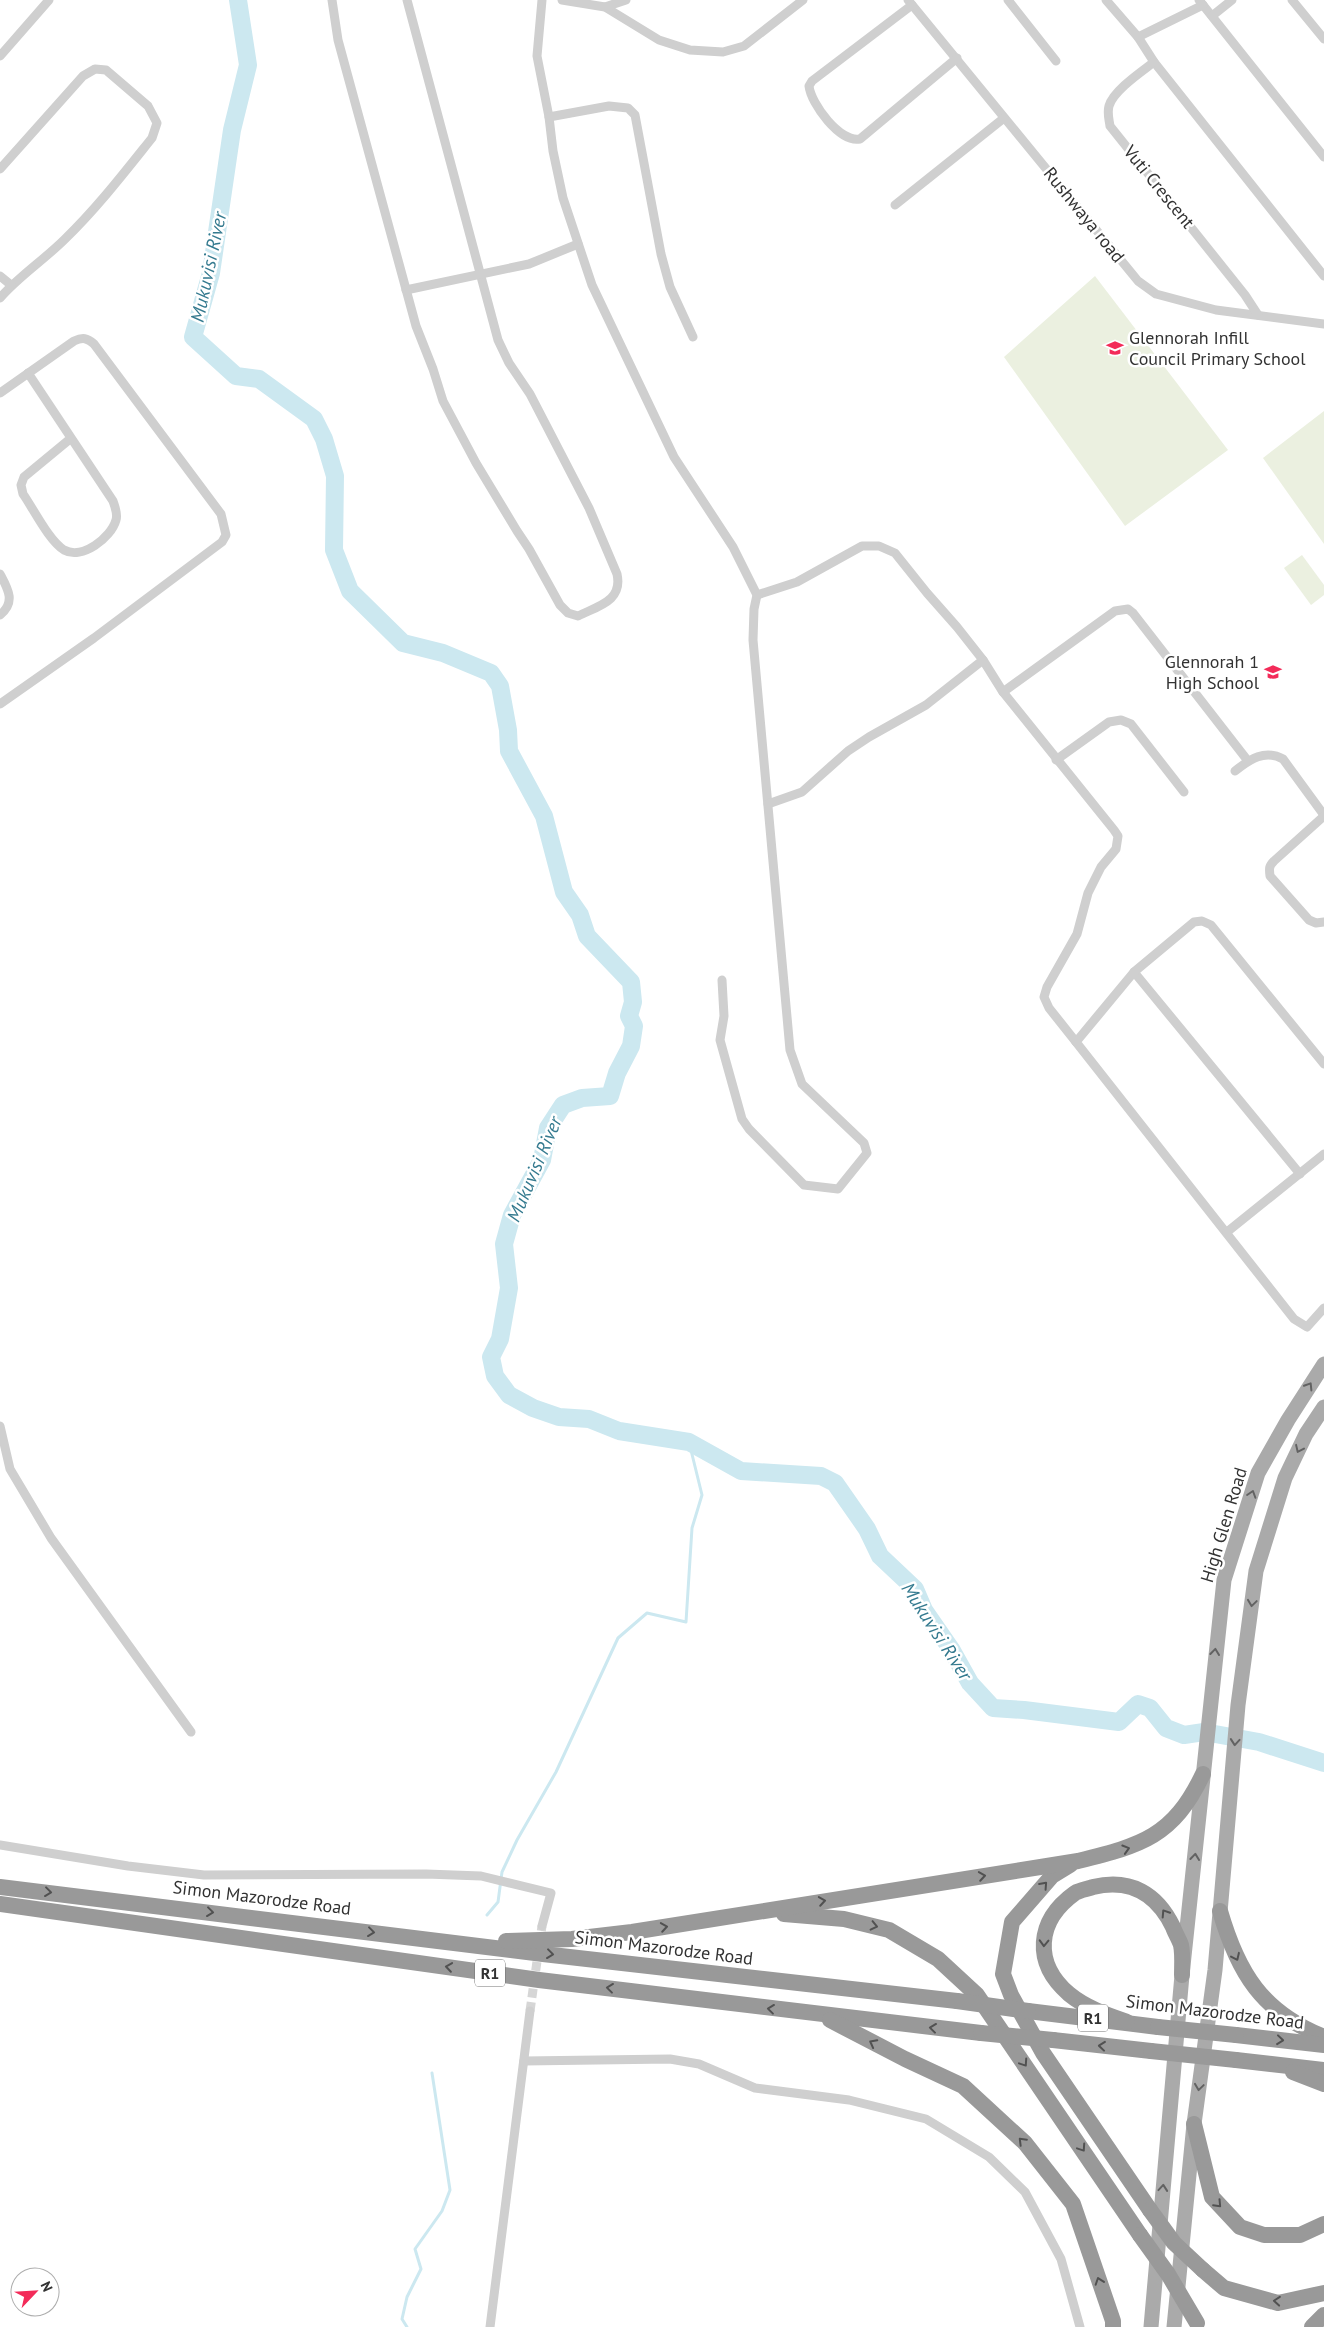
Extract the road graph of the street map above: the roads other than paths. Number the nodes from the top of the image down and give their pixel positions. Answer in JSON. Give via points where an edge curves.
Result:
{"nodes":[{"id":1,"x":49,"y":0,"type":"edge"},
{"id":2,"x":332,"y":0,"type":"edge"},
{"id":3,"x":407,"y":0,"type":"edge"},
{"id":4,"x":542,"y":0,"type":"edge"},
{"id":5,"x":562,"y":0,"type":"edge"},
{"id":6,"x":626,"y":0,"type":"edge"},
{"id":7,"x":803,"y":0,"type":"edge"},
{"id":8,"x":1008,"y":0,"type":"edge"},
{"id":9,"x":1106,"y":0,"type":"edge"},
{"id":10,"x":1232,"y":0,"type":"edge"},
{"id":11,"x":1292,"y":0,"type":"edge"},
{"id":12,"x":1201,"y":2,"type":"edge"},
{"id":13,"x":910,"y":3,"type":"edge"},
{"id":14,"x":605,"y":7,"type":"junction"},
{"id":15,"x":1212,"y":16,"type":"junction"},
{"id":16,"x":1138,"y":37,"type":"junction"},
{"id":17,"x":1324,"y":39,"type":"edge"},
{"id":18,"x":0,"y":56,"type":"edge"},
{"id":19,"x":957,"y":58,"type":"junction"},
{"id":20,"x":1056,"y":61,"type":"dead end"},
{"id":21,"x":1154,"y":62,"type":"junction"},
{"id":22,"x":549,"y":117,"type":"junction"},
{"id":23,"x":1004,"y":118,"type":"junction"},
{"id":24,"x":1324,"y":158,"type":"edge"},
{"id":25,"x":0,"y":169,"type":"edge"},
{"id":26,"x":895,"y":205,"type":"dead end"},
{"id":27,"x":578,"y":244,"type":"junction"},
{"id":28,"x":480,"y":274,"type":"junction"},
{"id":29,"x":0,"y":276,"type":"edge"},
{"id":30,"x":1324,"y":276,"type":"edge"},
{"id":31,"x":11,"y":285,"type":"junction"},
{"id":32,"x":406,"y":290,"type":"junction"},
{"id":33,"x":0,"y":298,"type":"edge"},
{"id":34,"x":1258,"y":315,"type":"junction"},
{"id":35,"x":1324,"y":324,"type":"edge"},
{"id":36,"x":693,"y":337,"type":"dead end"},
{"id":37,"x":28,"y":373,"type":"junction"},
{"id":38,"x":0,"y":393,"type":"edge"},
{"id":39,"x":70,"y":439,"type":"junction"},
{"id":40,"x":0,"y":574,"type":"edge"},
{"id":41,"x":758,"y":595,"type":"junction"},
{"id":42,"x":0,"y":615,"type":"edge"},
{"id":43,"x":983,"y":660,"type":"junction"},
{"id":44,"x":1003,"y":692,"type":"junction"},
{"id":45,"x":0,"y":704,"type":"edge"},
{"id":46,"x":1056,"y":760,"type":"junction"},
{"id":47,"x":1248,"y":761,"type":"junction"},
{"id":48,"x":1235,"y":771,"type":"dead end"},
{"id":49,"x":1184,"y":792,"type":"dead end"},
{"id":50,"x":768,"y":804,"type":"junction"},
{"id":51,"x":1324,"y":816,"type":"edge"},
{"id":52,"x":1324,"y":922,"type":"edge"},
{"id":53,"x":1134,"y":972,"type":"junction"},
{"id":54,"x":722,"y":980,"type":"dead end"},
{"id":55,"x":1076,"y":1042,"type":"junction"},
{"id":56,"x":1324,"y":1064,"type":"edge"},
{"id":57,"x":1324,"y":1154,"type":"edge"},
{"id":58,"x":1300,"y":1174,"type":"junction"},
{"id":59,"x":1227,"y":1232,"type":"junction"},
{"id":60,"x":1324,"y":1308,"type":"edge"},
{"id":61,"x":1324,"y":1364,"type":"edge"},
{"id":62,"x":1324,"y":1407,"type":"edge"},
{"id":63,"x":0,"y":1426,"type":"edge"},
{"id":64,"x":191,"y":1732,"type":"dead end"},
{"id":65,"x":1203,"y":1774,"type":"junction"},
{"id":66,"x":0,"y":1845,"type":"edge"},
{"id":67,"x":1078,"y":1860,"type":"junction"},
{"id":68,"x":0,"y":1887,"type":"edge"},
{"id":69,"x":0,"y":1904,"type":"edge"},
{"id":70,"x":1220,"y":1911,"type":"junction"},
{"id":71,"x":756,"y":1912,"type":"junction"},
{"id":72,"x":542,"y":1926,"type":"tunnel mouth"},
{"id":73,"x":459,"y":1943,"type":"junction"},
{"id":74,"x":1182,"y":1975,"type":"junction"},
{"id":75,"x":530,"y":2011,"type":"tunnel mouth"},
{"id":76,"x":820,"y":2015,"type":"junction"},
{"id":77,"x":1127,"y":2022,"type":"junction"},
{"id":78,"x":1324,"y":2037,"type":"edge"},
{"id":79,"x":1324,"y":2045,"type":"edge"},
{"id":80,"x":524,"y":2061,"type":"junction"},
{"id":81,"x":1274,"y":2064,"type":"junction"},
{"id":82,"x":1324,"y":2070,"type":"edge"},
{"id":83,"x":1324,"y":2084,"type":"edge"},
{"id":84,"x":1194,"y":2124,"type":"junction"},
{"id":85,"x":1324,"y":2224,"type":"edge"},
{"id":86,"x":1324,"y":2293,"type":"edge"},
{"id":87,"x":1324,"y":2314,"type":"edge"},
{"id":88,"x":1197,"y":2325,"type":"edge"},
{"id":89,"x":490,"y":2327,"type":"edge"},
{"id":90,"x":1080,"y":2327,"type":"edge"},
{"id":91,"x":1113,"y":2327,"type":"edge"},
{"id":92,"x":1151,"y":2327,"type":"edge"},
{"id":93,"x":1174,"y":2327,"type":"edge"},
{"id":94,"x":1312,"y":2327,"type":"edge"}],
"edges":[{"from":1,"to":18,"type":"street"},
{"from":2,"to":32,"type":"street","via":[[338,40]]},
{"from":3,"to":28,"type":"street"},
{"from":4,"to":22,"type":"street","via":[[537,56]]},
{"from":5,"to":14,"type":"street"},
{"from":6,"to":14,"type":"street"},
{"from":7,"to":14,"type":"street","via":[[744,46],[723,52],[690,50],[660,40]]},
{"from":8,"to":20,"type":"street"},
{"from":9,"to":16,"type":"street"},
{"from":10,"to":15,"type":"street"},
{"from":11,"to":17,"type":"street"},
{"from":12,"to":15,"type":"street"},
{"from":12,"to":16,"type":"street"},
{"from":13,"to":19,"type":"street","name":"Rushwaya road"},
{"from":13,"to":19,"type":"street","via":[[808,86],[810,96],[828,121],[843,136],[860,139]]},
{"from":15,"to":24,"type":"street"},
{"from":16,"to":21,"type":"street"},
{"from":19,"to":23,"type":"street","name":"Rushwaya road"},
{"from":21,"to":30,"type":"street"},
{"from":21,"to":34,"type":"street","name":"Vuti Crescent","via":[[1121,89],[1109,105],[1110,126]]},
{"from":22,"to":27,"type":"street","via":[[563,198]]},
{"from":22,"to":36,"type":"street","via":[[609,106],[628,108],[635,115],[661,254],[670,287]]},
{"from":23,"to":26,"type":"street"},
{"from":23,"to":34,"type":"street","name":"Rushwaya road","via":[[1147,288],[1156,294],[1216,310]]},
{"from":25,"to":31,"type":"street","via":[[83,76],[95,69],[106,70],[148,106],[157,123],[152,138],[88,216],[63,242]]},
{"from":27,"to":28,"type":"street","via":[[530,264]]},
{"from":27,"to":41,"type":"street","via":[[592,286],[674,456],[733,547]]},
{"from":28,"to":32,"type":"street"},
{"from":28,"to":32,"type":"street","via":[[509,364],[530,394],[589,508],[618,574],[618,592],[578,616],[568,613],[560,605],[443,402]]},
{"from":29,"to":31,"type":"street"},
{"from":31,"to":33,"type":"street"},
{"from":34,"to":35,"type":"street","name":"Rushwaya road"},
{"from":37,"to":38,"type":"street"},
{"from":37,"to":39,"type":"street"},
{"from":37,"to":45,"type":"street","via":[[74,341],[82,338],[94,344],[221,514],[226,535],[206,554]]},
{"from":39,"to":39,"type":"street","via":[[116,510],[116,520],[97,544],[76,552],[61,548],[53,539],[23,494],[21,485],[24,477]]},
{"from":40,"to":42,"type":"street","via":[[9,591],[10,602]]},
{"from":41,"to":43,"type":"street","via":[[797,582],[862,546],[879,546],[895,553]]},
{"from":41,"to":50,"type":"street","via":[[753,640]]},
{"from":43,"to":44,"type":"street"},
{"from":43,"to":50,"type":"street","via":[[926,705],[848,751],[802,792]]},
{"from":44,"to":46,"type":"street"},
{"from":44,"to":47,"type":"street","via":[[1115,611],[1128,609]]},
{"from":46,"to":49,"type":"street","via":[[1108,722],[1121,720],[1131,724]]},
{"from":46,"to":55,"type":"street","via":[[1114,830],[1118,842],[1088,893],[1077,934],[1046,987],[1044,997],[1049,1008]]},
{"from":47,"to":48,"type":"street"},
{"from":47,"to":51,"type":"street","via":[[1273,753],[1283,759]]},
{"from":50,"to":54,"type":"street","via":[[790,1050],[802,1084],[864,1143],[867,1153],[838,1189],[804,1185],[742,1119],[720,1040],[724,1016]]},
{"from":51,"to":52,"type":"street","via":[[1269,866],[1270,876],[1309,920]]},
{"from":53,"to":55,"type":"street"},
{"from":53,"to":56,"type":"street","via":[[1194,922],[1212,925]]},
{"from":53,"to":58,"type":"street"},
{"from":55,"to":59,"type":"street"},
{"from":57,"to":58,"type":"street"},
{"from":58,"to":59,"type":"street"},
{"from":59,"to":60,"type":"street","via":[[1294,1319],[1307,1327]]},
{"from":65,"to":61,"type":"main road","name":"High Glen Road","one_way":true,"via":[[1224,1580],[1258,1473]]},
{"from":62,"to":70,"type":"main road","one_way":true,"via":[[1306,1434],[1285,1478],[1256,1572],[1238,1705]]},
{"from":63,"to":64,"type":"street","via":[[10,1469],[51,1538]]},
{"from":67,"to":65,"type":"highway","one_way":true,"via":[[1130,1848],[1155,1835],[1191,1800]]},
{"from":74,"to":65,"type":"main road","name":"High Glen Road","one_way":true},
{"from":66,"to":72,"type":"street","via":[[204,1875],[481,1876],[551,1893]]},
{"from":71,"to":67,"type":"highway","one_way":true},
{"from":86,"to":67,"type":"highway","one_way":true,"bridge":true,"via":[[1278,2303],[1224,2288],[1174,2242],[1043,2053],[1003,1974],[1012,1922],[1052,1876]]},
{"from":68,"to":73,"type":"highway","name":"Simon Mazorodze Road","number":"R1","one_way":true},
{"from":76,"to":69,"type":"highway","number":"R1","one_way":true,"via":[[538,1980]]},
{"from":70,"to":78,"type":"highway","one_way":true,"via":[[1235,1956],[1259,1994],[1283,2016]]},
{"from":70,"to":84,"type":"main road","one_way":true},
{"from":73,"to":71,"type":"highway","one_way":true,"via":[[580,1938]]},
{"from":71,"to":88,"type":"highway","one_way":true,"bridge":true,"via":[[844,1919],[889,1930],[938,1959],[977,1995],[1168,2274]]},
{"from":73,"to":77,"type":"highway","name":"Simon Mazorodze Road","number":"R1","one_way":true,"bridge":true},
{"from":74,"to":77,"type":"highway","one_way":true,"via":[[1181,1945],[1165,1910],[1150,1896],[1132,1887],[1106,1884],[1076,1892],[1054,1912],[1043,1938],[1045,1962],[1054,1979],[1070,1995],[1091,2009]]},
{"from":92,"to":74,"type":"main road","name":"High Glen Road","one_way":true},
{"from":75,"to":80,"type":"street"},
{"from":81,"to":76,"type":"highway","number":"R1","one_way":true,"bridge":true},
{"from":91,"to":76,"type":"highway","one_way":true,"via":[[1073,2204],[1025,2143],[963,2086]]},
{"from":77,"to":79,"type":"highway","name":"Simon Mazorodze Road","number":"R1","one_way":true,"bridge":true},
{"from":80,"to":89,"type":"street"},
{"from":80,"to":90,"type":"street","via":[[670,2059],[699,2064],[755,2088],[849,2100],[926,2119],[989,2157],[1025,2192],[1061,2259]]},
{"from":81,"to":82,"type":"highway","number":"R1"},
{"from":81,"to":83,"type":"highway"},
{"from":84,"to":85,"type":"highway","one_way":true,"via":[[1212,2198],[1240,2227],[1264,2236],[1300,2235]]},
{"from":84,"to":93,"type":"main road"},
{"from":87,"to":94,"type":"highway"}]}
